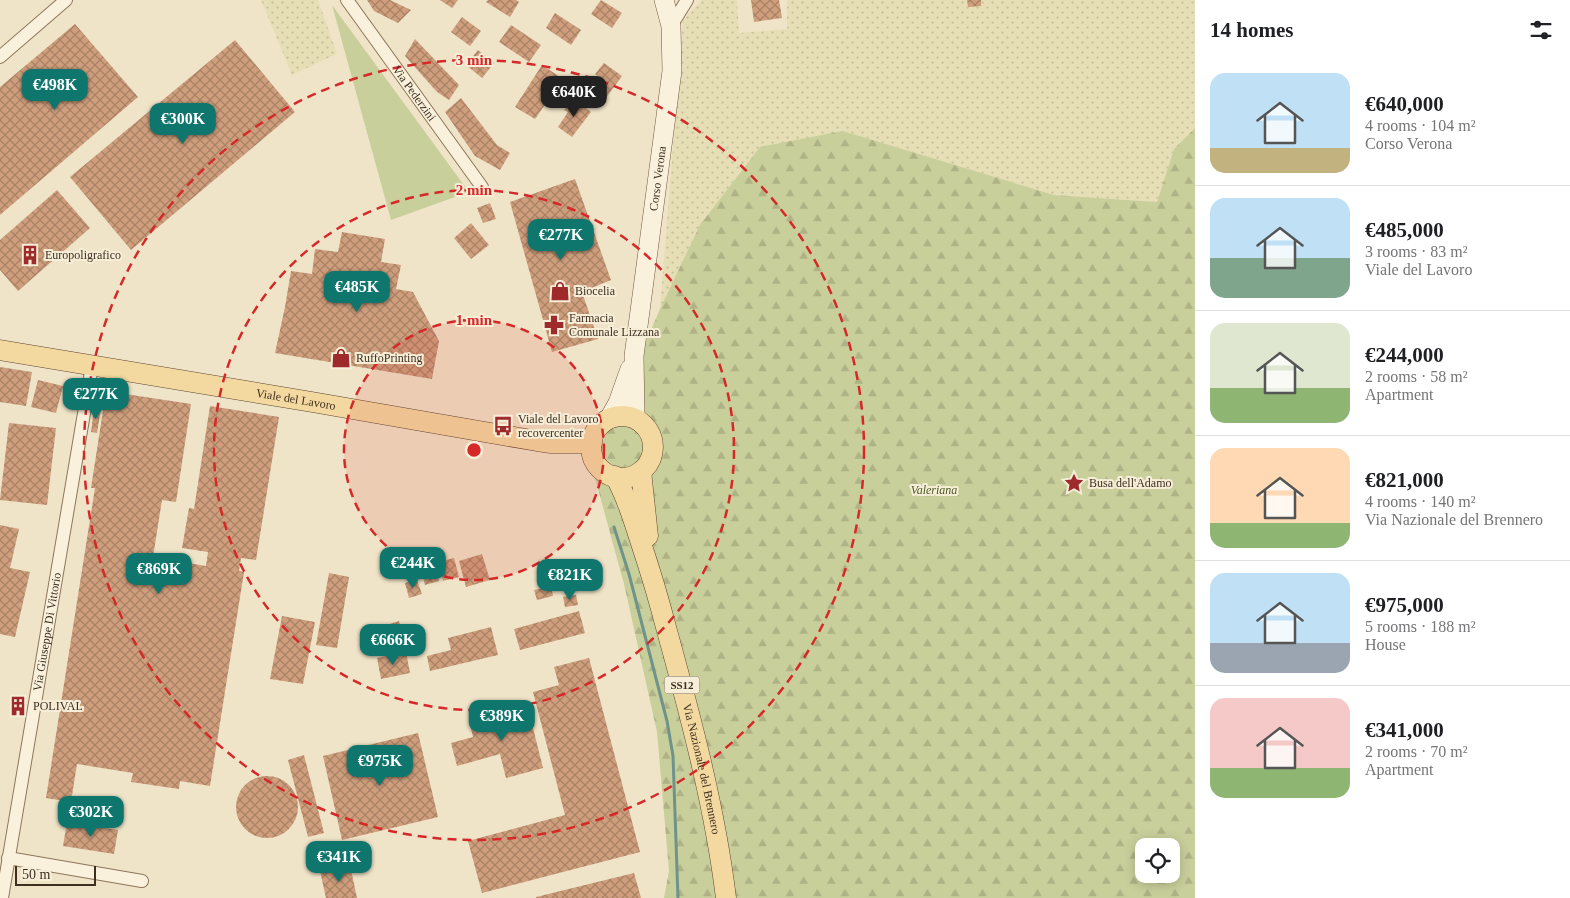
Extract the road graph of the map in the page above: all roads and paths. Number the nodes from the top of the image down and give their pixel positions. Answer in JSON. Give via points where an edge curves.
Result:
{"nodes":[{"id":1,"x":66,"y":0,"type":"edge"},
{"id":2,"x":347,"y":0,"type":"edge"},
{"id":3,"x":664,"y":0,"type":"edge"},
{"id":4,"x":669,"y":0,"type":"edge"},
{"id":5,"x":686,"y":0,"type":"edge"},
{"id":6,"x":671,"y":26,"type":"junction"},
{"id":7,"x":0,"y":57,"type":"edge"},
{"id":8,"x":482,"y":187,"type":"dead end"},
{"id":9,"x":0,"y":350,"type":"edge"},
{"id":10,"x":634,"y":356,"type":"junction"},
{"id":11,"x":92,"y":366,"type":"junction"},
{"id":12,"x":635,"y":418,"type":"junction"},
{"id":13,"x":609,"y":419,"type":"junction"},
{"id":14,"x":592,"y":443,"type":"junction"},
{"id":15,"x":641,"y":471,"type":"junction"},
{"id":16,"x":615,"y":476,"type":"junction"},
{"id":17,"x":655,"y":585,"type":"junction"},
{"id":18,"x":8,"y":858,"type":"junction"},
{"id":19,"x":142,"y":881,"type":"dead end"},
{"id":20,"x":2,"y":898,"type":"edge"},
{"id":21,"x":726,"y":898,"type":"edge"}],
"edges":[{"from":1,"to":7,"type":"street"},
{"from":2,"to":8,"type":"street","name":"Via Pederzini"},
{"from":3,"to":6,"type":"main road","name":"Corso Verona"},
{"from":4,"to":5,"type":"street","via":[[676,3]]},
{"from":5,"to":6,"type":"street"},
{"from":6,"to":10,"type":"main road","name":"Corso Verona","via":[[672,71]]},
{"from":9,"to":11,"type":"main road","name":"Viale del Lavoro"},
{"from":10,"to":12,"type":"main road"},
{"from":10,"to":13,"type":"main road"},
{"from":11,"to":14,"type":"main road","name":"Viale del Lavoro","via":[[537,441]]},
{"from":11,"to":18,"type":"street","name":"Via Giuseppe Di Vittorio"},
{"from":12,"to":13,"type":"main road"},
{"from":12,"to":15,"type":"main road","via":[[644,424],[653,443],[648,463]]},
{"from":13,"to":14,"type":"main road","via":[[594,433]]},
{"from":14,"to":16,"type":"main road","number":"SS12","via":[[592,454],[597,464]]},
{"from":15,"to":16,"type":"main road","via":[[624,477]]},
{"from":15,"to":17,"type":"main road","name":"Via Nazionale del Brennero","number":"SS12"},
{"from":16,"to":17,"type":"main road","name":"Via Nazionale del Brennero","number":"SS12","via":[[624,493]]},
{"from":17,"to":21,"type":"main road","name":"Via Nazionale del Brennero","number":"SS12","via":[[704,774]]},
{"from":18,"to":19,"type":"street"},
{"from":18,"to":20,"type":"street","name":"Via Giuseppe Di Vittorio"}]}
